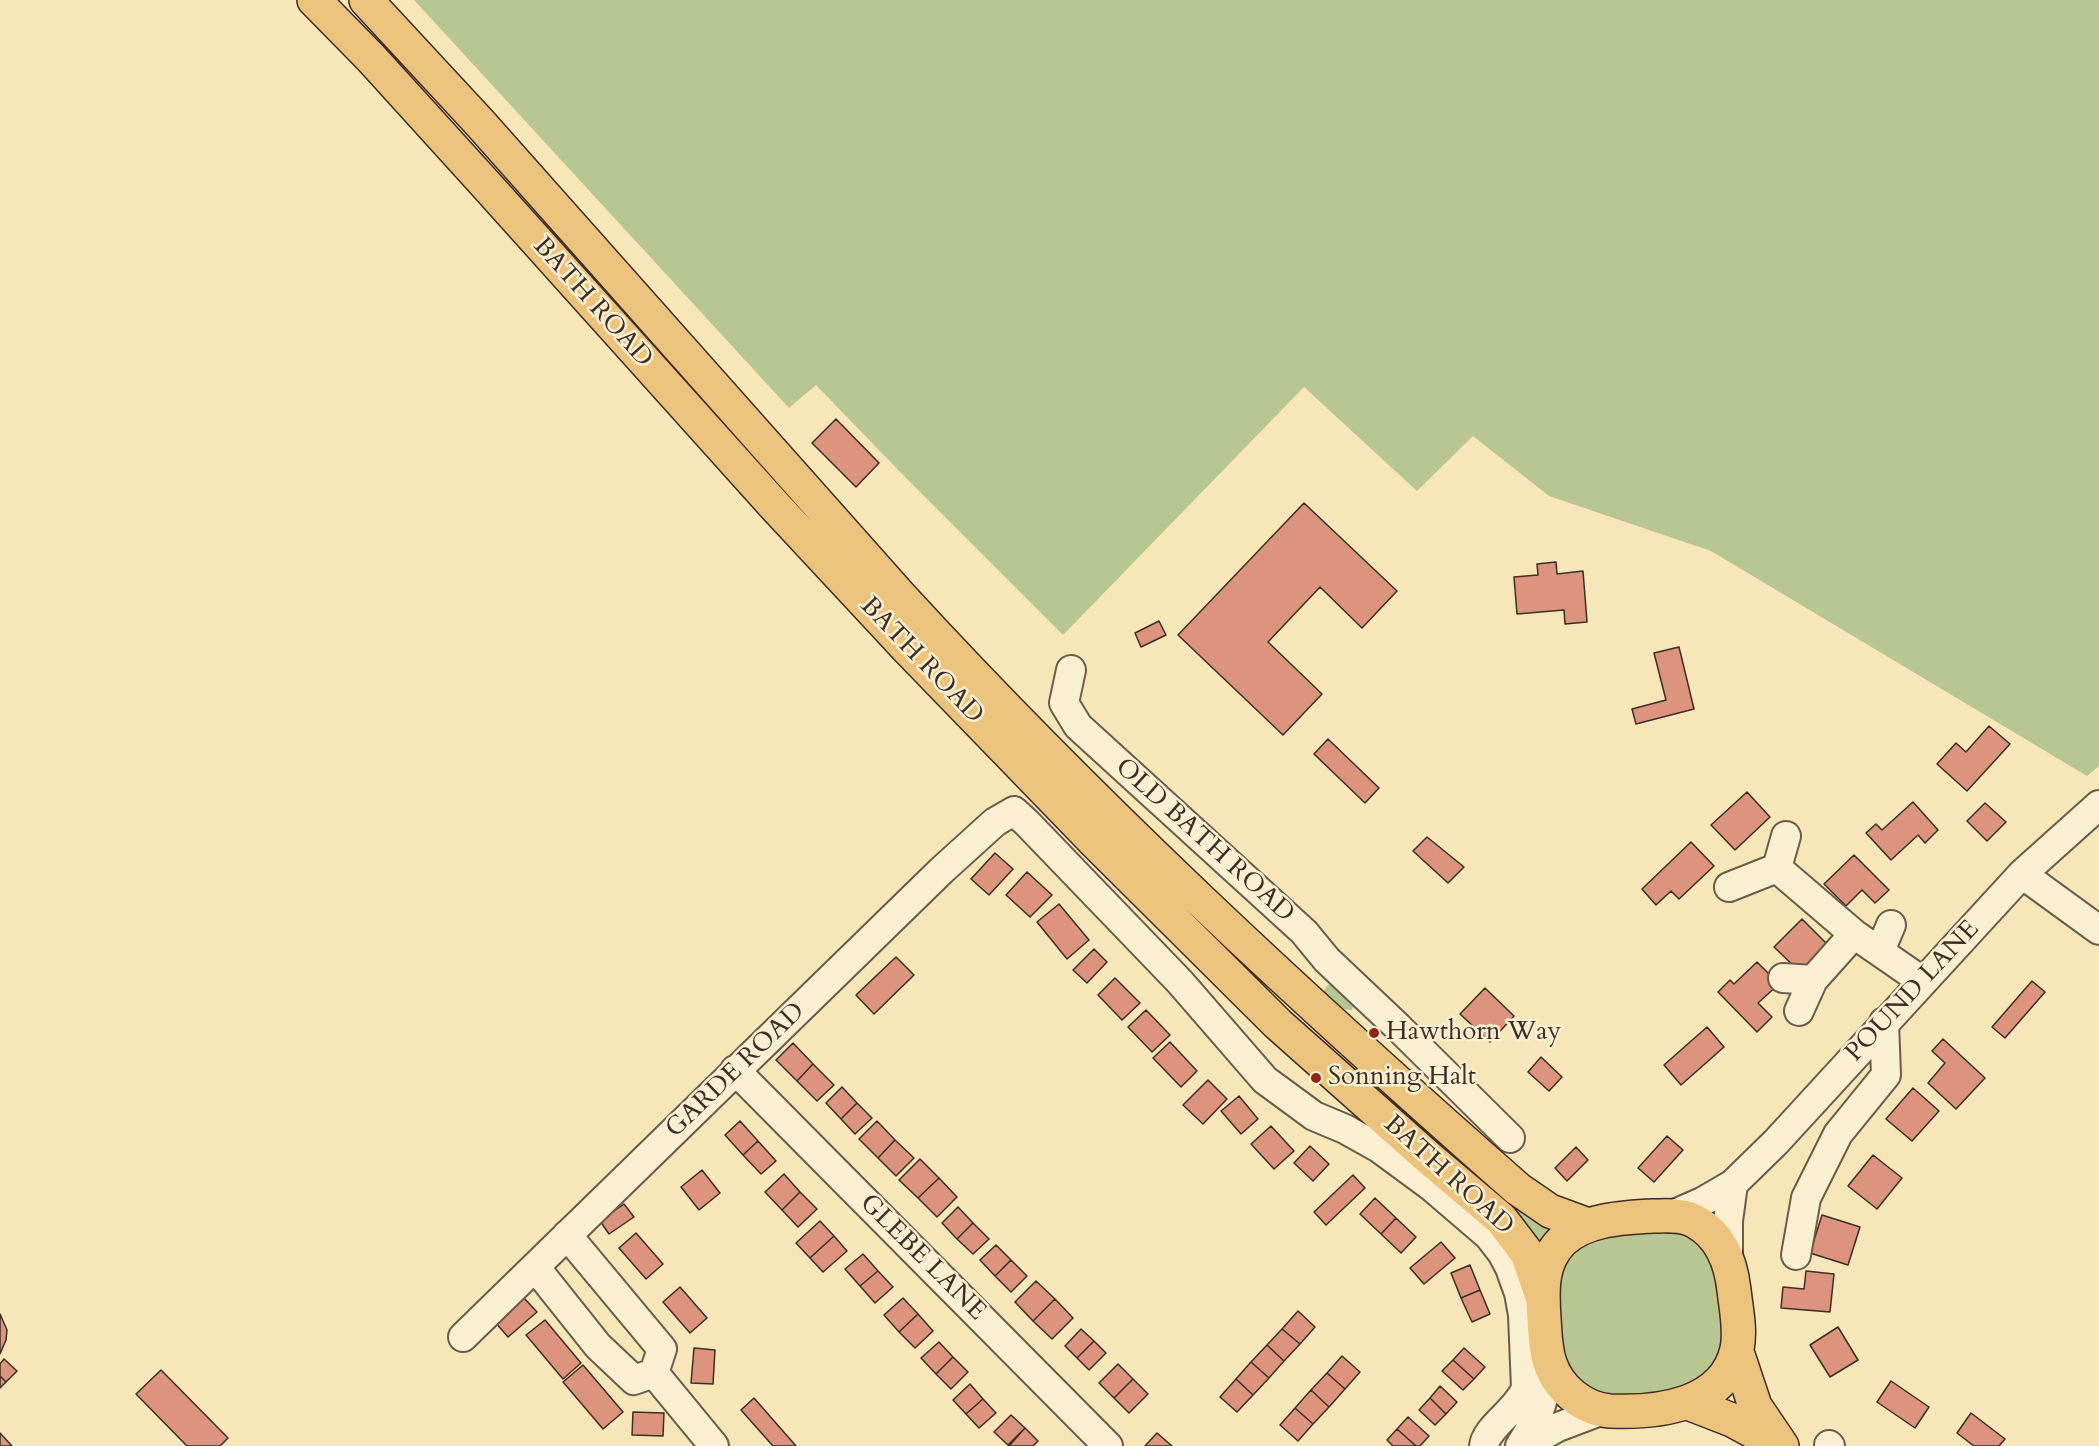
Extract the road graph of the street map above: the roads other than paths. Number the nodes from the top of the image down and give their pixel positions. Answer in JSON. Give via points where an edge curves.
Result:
{"nodes":[{"id":1,"x":314,"y":0,"type":"edge"},
{"id":2,"x":366,"y":0,"type":"edge"},
{"id":3,"x":1071,"y":670,"type":"dead end"},
{"id":4,"x":2099,"y":805,"type":"edge"},
{"id":5,"x":1786,"y":836,"type":"dead end"},
{"id":6,"x":1777,"y":868,"type":"junction"},
{"id":7,"x":2022,"y":874,"type":"junction"},
{"id":8,"x":1729,"y":886,"type":"dead end"},
{"id":9,"x":1891,"y":925,"type":"dead end"},
{"id":10,"x":2099,"y":930,"type":"edge"},
{"id":11,"x":1854,"y":934,"type":"junction"},
{"id":12,"x":1880,"y":951,"type":"junction"},
{"id":13,"x":1327,"y":960,"type":"junction"},
{"id":14,"x":1783,"y":978,"type":"dead end"},
{"id":15,"x":1813,"y":980,"type":"junction"},
{"id":16,"x":1922,"y":981,"type":"junction"},
{"id":17,"x":1301,"y":994,"type":"junction"},
{"id":18,"x":1799,"y":1011,"type":"dead end"},
{"id":19,"x":1884,"y":1022,"type":"junction"},
{"id":20,"x":1278,"y":1024,"type":"junction"},
{"id":21,"x":735,"y":1070,"type":"junction"},
{"id":22,"x":1510,"y":1138,"type":"dead end"},
{"id":23,"x":1733,"y":1184,"type":"junction"},
{"id":24,"x":1670,"y":1216,"type":"junction"},
{"id":25,"x":1588,"y":1225,"type":"junction"},
{"id":26,"x":567,"y":1235,"type":"junction"},
{"id":27,"x":1796,"y":1255,"type":"dead end"},
{"id":28,"x":1728,"y":1258,"type":"junction"},
{"id":29,"x":535,"y":1267,"type":"junction"},
{"id":30,"x":1543,"y":1299,"type":"junction"},
{"id":31,"x":463,"y":1336,"type":"dead end"},
{"id":32,"x":1737,"y":1352,"type":"junction"},
{"id":33,"x":1549,"y":1361,"type":"junction"},
{"id":34,"x":654,"y":1373,"type":"junction"},
{"id":35,"x":1688,"y":1403,"type":"junction"},
{"id":36,"x":1603,"y":1410,"type":"junction"},
{"id":37,"x":714,"y":1446,"type":"edge"},
{"id":38,"x":1108,"y":1446,"type":"edge"},
{"id":39,"x":1484,"y":1446,"type":"edge"},
{"id":40,"x":1521,"y":1446,"type":"edge"},
{"id":41,"x":1780,"y":1446,"type":"edge"}],
"edges":[{"from":1,"to":20,"type":"main road","name":"BATH ROAD","via":[[908,649]]},
{"from":2,"to":17,"type":"main road","name":"BATH ROAD","via":[[969,670],[1118,821]]},
{"from":3,"to":13,"type":"street","name":"OLD BATH ROAD","via":[[1064,702],[1078,726],[1304,932]]},
{"from":4,"to":7,"type":"street","name":"POUND LANE"},
{"from":5,"to":6,"type":"street"},
{"from":6,"to":8,"type":"street"},
{"from":6,"to":11,"type":"street"},
{"from":7,"to":10,"type":"street"},
{"from":7,"to":16,"type":"street","name":"POUND LANE"},
{"from":9,"to":12,"type":"street"},
{"from":11,"to":12,"type":"street"},
{"from":11,"to":15,"type":"street"},
{"from":12,"to":16,"type":"street"},
{"from":13,"to":17,"type":"street"},
{"from":13,"to":22,"type":"street","name":"OLD BATH ROAD"},
{"from":14,"to":15,"type":"street"},
{"from":15,"to":18,"type":"street"},
{"from":16,"to":19,"type":"street","name":"POUND LANE"},
{"from":17,"to":20,"type":"main road"},
{"from":17,"to":25,"type":"main road","name":"BATH ROAD","via":[[1530,1199]]},
{"from":19,"to":23,"type":"street","name":"POUND LANE"},
{"from":19,"to":27,"type":"street","via":[[1886,1075],[1838,1134],[1806,1198]]},
{"from":20,"to":30,"type":"main road","name":"BATH ROAD","via":[[1501,1219],[1527,1253]]},
{"from":21,"to":26,"type":"street","name":"GARDE ROAD"},
{"from":21,"to":38,"type":"street","name":"GLEBE LANE"},
{"from":21,"to":39,"type":"street","name":"GARDE ROAD","via":[[942,870],[994,822],[1014,812],[1180,982],[1265,1080],[1314,1116],[1379,1148],[1432,1186],[1488,1235],[1502,1253],[1519,1293],[1526,1388],[1522,1398],[1486,1437]]},
{"from":23,"to":24,"type":"street","name":"POUND LANE"},
{"from":23,"to":28,"type":"street"},
{"from":24,"to":25,"type":"main road"},
{"from":24,"to":28,"type":"main road","via":[[1698,1222]]},
{"from":25,"to":30,"type":"main road","via":[[1569,1235],[1555,1249],[1545,1268]]},
{"from":26,"to":29,"type":"street","name":"GARDE ROAD"},
{"from":26,"to":34,"type":"street","via":[[662,1349]]},
{"from":28,"to":32,"type":"main road"},
{"from":29,"to":31,"type":"street","name":"GARDE ROAD"},
{"from":29,"to":34,"type":"street","via":[[598,1346],[634,1380]]},
{"from":30,"to":33,"type":"main road"},
{"from":32,"to":35,"type":"main road","via":[[1721,1380]]},
{"from":32,"to":41,"type":"main road","via":[[1755,1406]]},
{"from":33,"to":36,"type":"main road","via":[[1571,1395]]},
{"from":33,"to":40,"type":"street","via":[[1544,1400]]},
{"from":34,"to":37,"type":"street"},
{"from":35,"to":36,"type":"main road","via":[[1643,1410]]},
{"from":35,"to":41,"type":"main road","via":[[1732,1420]]},
{"from":36,"to":40,"type":"street"}]}
